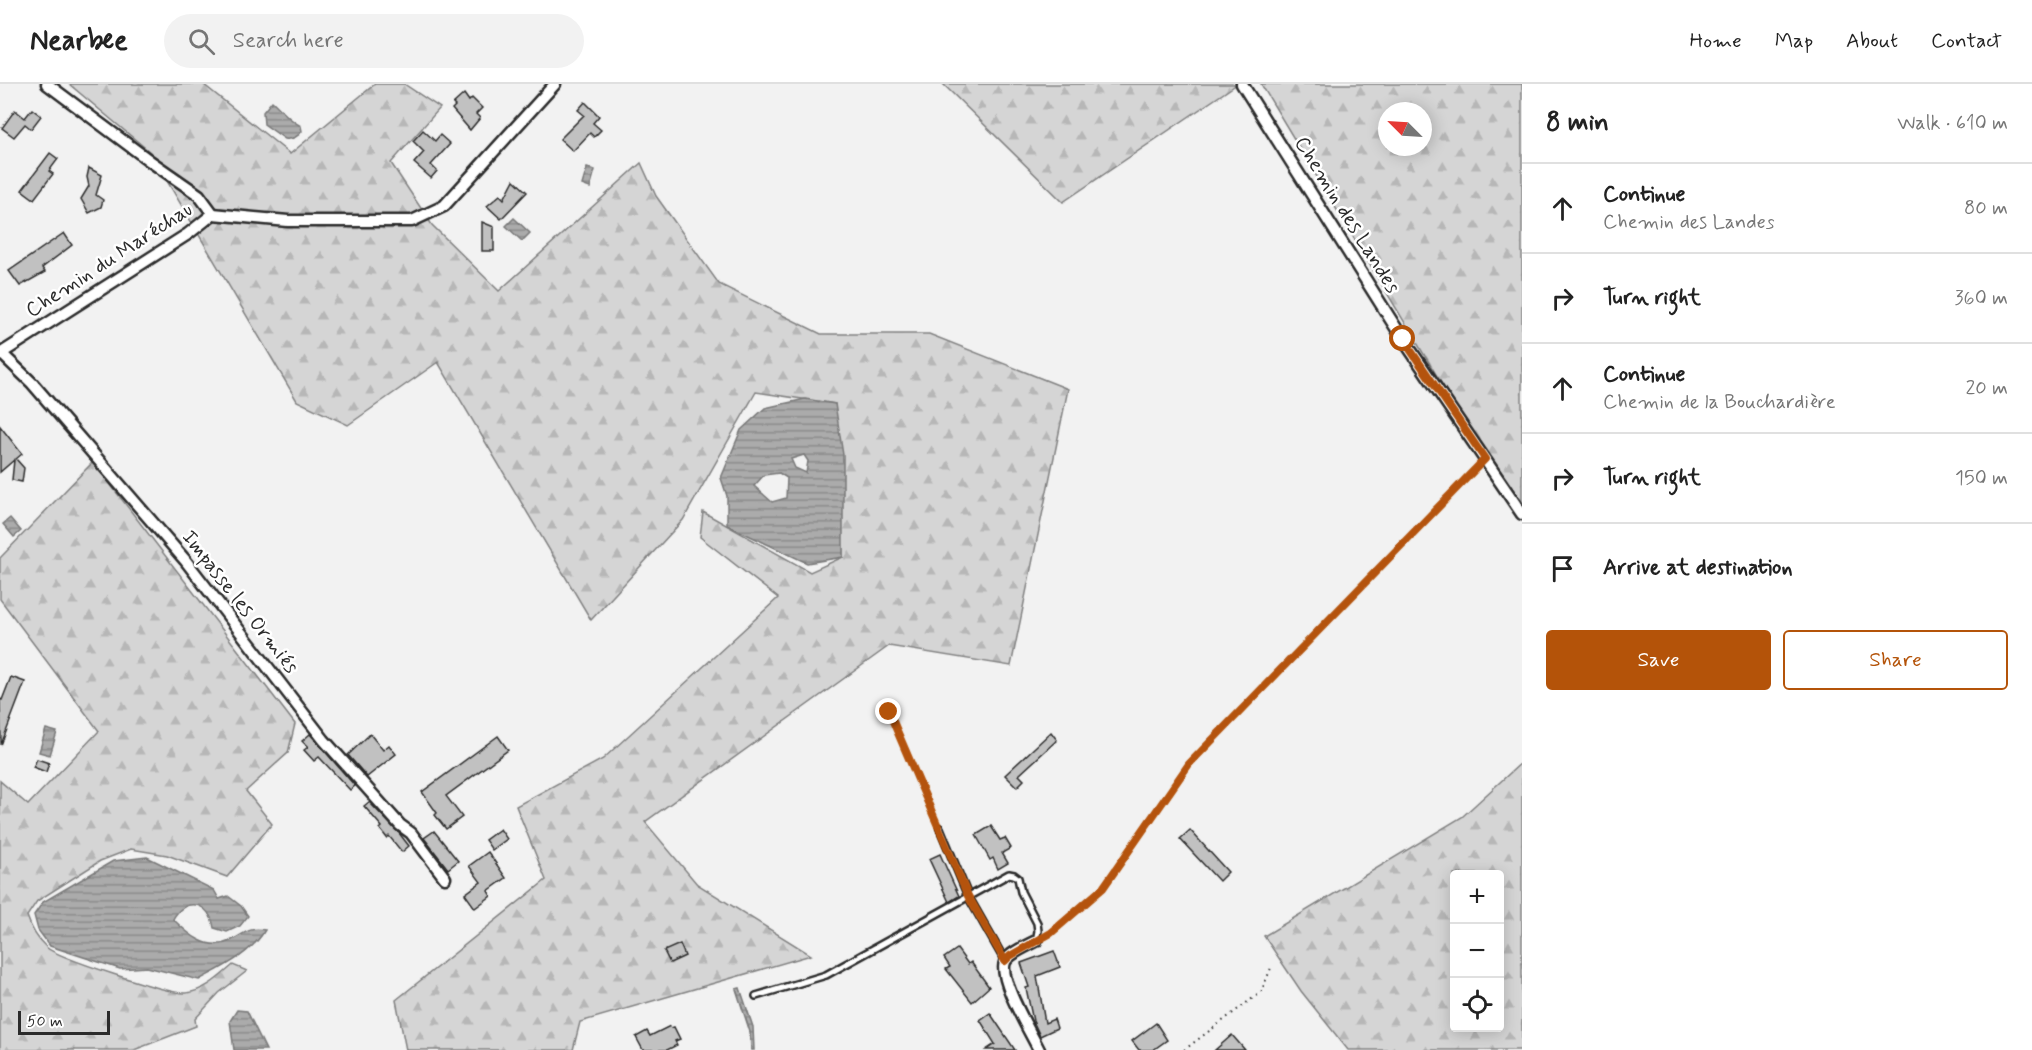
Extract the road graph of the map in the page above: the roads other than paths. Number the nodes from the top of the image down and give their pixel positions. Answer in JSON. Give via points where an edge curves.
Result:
{"nodes":[{"id":1,"x":47,"y":84,"type":"edge"},
{"id":2,"x":555,"y":84,"type":"edge"},
{"id":3,"x":1242,"y":84,"type":"edge"},
{"id":4,"x":213,"y":214,"type":"junction"},
{"id":5,"x":1,"y":354,"type":"edge"},
{"id":6,"x":1522,"y":514,"type":"edge"},
{"id":7,"x":940,"y":828,"type":"road end"},
{"id":8,"x":445,"y":878,"type":"dead end"},
{"id":9,"x":968,"y":896,"type":"junction"},
{"id":10,"x":1036,"y":941,"type":"joint"},
{"id":11,"x":1005,"y":961,"type":"junction"},
{"id":12,"x":756,"y":996,"type":"dead end"},
{"id":13,"x":1039,"y":1050,"type":"edge"}],
"edges":[{"from":1,"to":4,"type":"street","name":"Chemin du Maréchau","via":[[199,195]]},
{"from":2,"to":4,"type":"street","via":[[444,206],[411,221],[288,221]]},
{"from":3,"to":6,"type":"street","name":"Chemin des Landes","via":[[1403,339]]},
{"from":4,"to":5,"type":"street","name":"Chemin du Maréchau"},
{"from":5,"to":8,"type":"street","name":"Impasse les Ormiés","via":[[32,383],[185,560],[324,740],[400,825],[411,832]]},
{"from":7,"to":9,"type":"lane"},
{"from":9,"to":10,"type":"lane","via":[[1014,875],[1037,923]]},
{"from":9,"to":11,"type":"lane"},
{"from":9,"to":12,"type":"lane","via":[[826,975]]},
{"from":10,"to":11,"type":"street"},
{"from":11,"to":13,"type":"street","via":[[1004,977]]}]}
